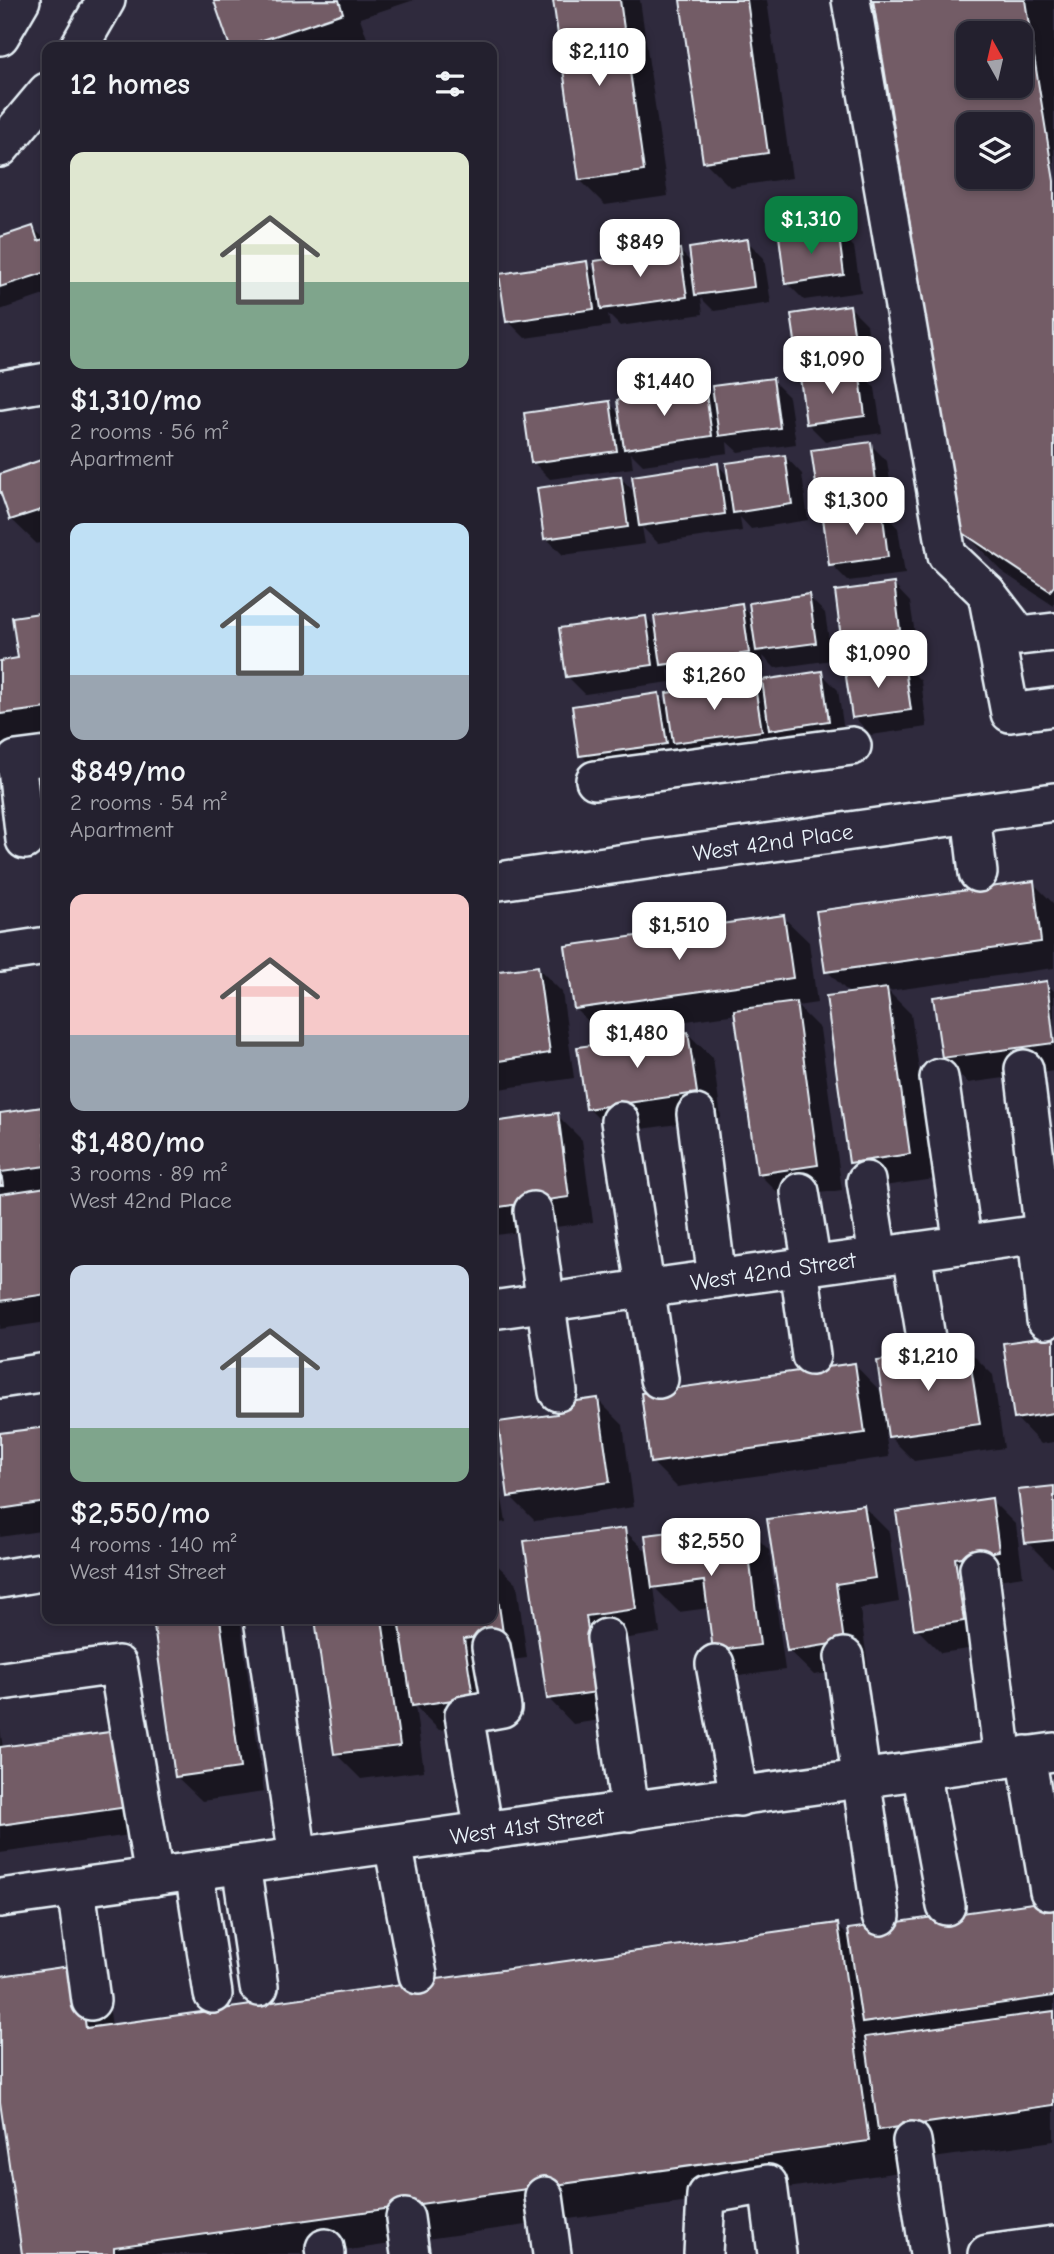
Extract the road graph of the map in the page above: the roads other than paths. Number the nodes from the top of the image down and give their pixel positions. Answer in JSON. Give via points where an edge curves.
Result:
{"nodes":[{"id":1,"x":21,"y":0,"type":"edge"},
{"id":2,"x":106,"y":0,"type":"edge"},
{"id":3,"x":851,"y":0,"type":"edge"},
{"id":4,"x":0,"y":36,"type":"edge"},
{"id":5,"x":82,"y":42,"type":"edge"},
{"id":6,"x":42,"y":98,"type":"edge"},
{"id":7,"x":0,"y":148,"type":"edge"},
{"id":8,"x":42,"y":383,"type":"edge"},
{"id":9,"x":0,"y":390,"type":"edge"},
{"id":10,"x":988,"y":593,"type":"junction"},
{"id":11,"x":1054,"y":632,"type":"edge"},
{"id":12,"x":1054,"y":707,"type":"edge"},
{"id":13,"x":852,"y":746,"type":"dead end"},
{"id":14,"x":42,"y":757,"type":"edge"},
{"id":15,"x":595,"y":780,"type":"dead end"},
{"id":16,"x":1054,"y":802,"type":"edge"},
{"id":17,"x":971,"y":814,"type":"junction"},
{"id":18,"x":24,"y":840,"type":"edge"},
{"id":19,"x":978,"y":873,"type":"dead end"},
{"id":20,"x":497,"y":881,"type":"edge"},
{"id":21,"x":42,"y":947,"type":"edge"},
{"id":22,"x":0,"y":953,"type":"edge"},
{"id":23,"x":1024,"y":1069,"type":"dead end"},
{"id":24,"x":939,"y":1078,"type":"dead end"},
{"id":25,"x":696,"y":1114,"type":"dead end"},
{"id":26,"x":620,"y":1121,"type":"dead end"},
{"id":27,"x":866,"y":1181,"type":"dead end"},
{"id":28,"x":800,"y":1192,"type":"dead end"},
{"id":29,"x":533,"y":1211,"type":"dead end"},
{"id":30,"x":1045,"y":1233,"type":"edge"},
{"id":31,"x":963,"y":1245,"type":"junction"},
{"id":32,"x":895,"y":1254,"type":"junction"},
{"id":33,"x":805,"y":1266,"type":"junction"},
{"id":34,"x":717,"y":1279,"type":"junction"},
{"id":35,"x":648,"y":1289,"type":"junction"},
{"id":36,"x":544,"y":1303,"type":"junction"},
{"id":37,"x":497,"y":1309,"type":"edge"},
{"id":38,"x":1045,"y":1320,"type":"dead end"},
{"id":39,"x":926,"y":1338,"type":"dead end"},
{"id":40,"x":811,"y":1356,"type":"dead end"},
{"id":41,"x":42,"y":1373,"type":"edge"},
{"id":42,"x":0,"y":1379,"type":"edge"},
{"id":43,"x":659,"y":1379,"type":"dead end"},
{"id":44,"x":558,"y":1392,"type":"dead end"},
{"id":45,"x":979,"y":1568,"type":"dead end"},
{"id":46,"x":42,"y":1572,"type":"edge"},
{"id":47,"x":0,"y":1579,"type":"edge"},
{"id":48,"x":264,"y":1624,"type":"edge"},
{"id":49,"x":606,"y":1638,"type":"dead end"},
{"id":50,"x":491,"y":1647,"type":"dead end"},
{"id":51,"x":844,"y":1657,"type":"dead end"},
{"id":52,"x":716,"y":1664,"type":"dead end"},
{"id":53,"x":2,"y":1681,"type":"dead end"},
{"id":54,"x":1028,"y":1755,"type":"edge"},
{"id":55,"x":921,"y":1771,"type":"junction"},
{"id":56,"x":861,"y":1780,"type":"junction"},
{"id":57,"x":739,"y":1797,"type":"junction"},
{"id":58,"x":630,"y":1812,"type":"junction"},
{"id":59,"x":484,"y":1832,"type":"junction"},
{"id":60,"x":393,"y":1844,"type":"junction"},
{"id":61,"x":298,"y":1857,"type":"junction"},
{"id":62,"x":241,"y":1865,"type":"junction"},
{"id":63,"x":194,"y":1872,"type":"junction"},
{"id":64,"x":154,"y":1877,"type":"junction"},
{"id":65,"x":76,"y":1888,"type":"junction"},
{"id":66,"x":1049,"y":1891,"type":"dead end"},
{"id":67,"x":0,"y":1898,"type":"edge"},
{"id":68,"x":946,"y":1906,"type":"dead end"},
{"id":69,"x":881,"y":1916,"type":"dead end"},
{"id":70,"x":418,"y":1975,"type":"dead end"},
{"id":71,"x":259,"y":1987,"type":"dead end"},
{"id":72,"x":213,"y":1994,"type":"dead end"},
{"id":73,"x":91,"y":2001,"type":"dead end"},
{"id":74,"x":912,"y":2141,"type":"dead end"},
{"id":75,"x":544,"y":2196,"type":"dead end"},
{"id":76,"x":405,"y":2218,"type":"dead end"},
{"id":77,"x":1054,"y":2245,"type":"edge"},
{"id":78,"x":410,"y":2254,"type":"edge"},
{"id":79,"x":552,"y":2254,"type":"edge"},
{"id":80,"x":704,"y":2254,"type":"edge"},
{"id":81,"x":777,"y":2254,"type":"edge"},
{"id":82,"x":929,"y":2254,"type":"edge"},
{"id":83,"x":987,"y":2254,"type":"edge"}],
"edges":[{"from":1,"to":4,"type":"street"},
{"from":2,"to":5,"type":"street"},
{"from":3,"to":10,"type":"street","via":[[947,555]]},
{"from":6,"to":7,"type":"street"},
{"from":8,"to":9,"type":"street"},
{"from":10,"to":11,"type":"street","via":[[1020,636]]},
{"from":10,"to":12,"type":"street","via":[[1010,713]]},
{"from":13,"to":15,"type":"street"},
{"from":14,"to":18,"type":"street","via":[[16,760]]},
{"from":16,"to":17,"type":"street","name":"West 42nd Place"},
{"from":17,"to":19,"type":"street"},
{"from":17,"to":20,"type":"street","name":"West 42nd Place"},
{"from":21,"to":22,"type":"street"},
{"from":23,"to":30,"type":"street"},
{"from":24,"to":31,"type":"street"},
{"from":25,"to":34,"type":"street"},
{"from":26,"to":35,"type":"street"},
{"from":27,"to":32,"type":"street"},
{"from":28,"to":33,"type":"street"},
{"from":29,"to":36,"type":"street"},
{"from":30,"to":31,"type":"street","name":"West 42nd Street"},
{"from":30,"to":38,"type":"street"},
{"from":31,"to":32,"type":"street","name":"West 42nd Street"},
{"from":32,"to":33,"type":"street","name":"West 42nd Street"},
{"from":32,"to":39,"type":"street"},
{"from":33,"to":34,"type":"street","name":"West 42nd Street"},
{"from":33,"to":40,"type":"street"},
{"from":34,"to":35,"type":"street","name":"West 42nd Street"},
{"from":35,"to":36,"type":"street","name":"West 42nd Street"},
{"from":35,"to":43,"type":"street"},
{"from":36,"to":37,"type":"street","name":"West 42nd Street"},
{"from":36,"to":44,"type":"street"},
{"from":41,"to":42,"type":"street"},
{"from":45,"to":54,"type":"street"},
{"from":46,"to":47,"type":"street"},
{"from":48,"to":61,"type":"street"},
{"from":49,"to":58,"type":"street"},
{"from":50,"to":59,"type":"street","via":[[502,1708],[464,1715]]},
{"from":51,"to":56,"type":"street"},
{"from":52,"to":57,"type":"street"},
{"from":53,"to":64,"type":"street","via":[[118,1665]]},
{"from":54,"to":55,"type":"street","name":"West 41st Street"},
{"from":54,"to":66,"type":"street"},
{"from":55,"to":56,"type":"street","name":"West 41st Street"},
{"from":55,"to":68,"type":"street"},
{"from":56,"to":57,"type":"street","name":"West 41st Street"},
{"from":56,"to":69,"type":"street"},
{"from":57,"to":58,"type":"street","name":"West 41st Street"},
{"from":58,"to":59,"type":"street","name":"West 41st Street"},
{"from":59,"to":60,"type":"street","name":"West 41st Street"},
{"from":60,"to":61,"type":"street","name":"West 41st Street"},
{"from":60,"to":70,"type":"street"},
{"from":61,"to":62,"type":"street","name":"West 41st Street"},
{"from":62,"to":63,"type":"street","name":"West 41st Street"},
{"from":62,"to":71,"type":"street"},
{"from":63,"to":64,"type":"street","name":"West 41st Street"},
{"from":63,"to":72,"type":"street"},
{"from":64,"to":65,"type":"street","name":"West 41st Street"},
{"from":65,"to":67,"type":"street","name":"West 41st Street"},
{"from":65,"to":73,"type":"street"},
{"from":74,"to":82,"type":"street"},
{"from":75,"to":79,"type":"street"},
{"from":76,"to":78,"type":"street"},
{"from":77,"to":83,"type":"street"},
{"from":80,"to":81,"type":"street","via":[[706,2195],[768,2184]]}]}
